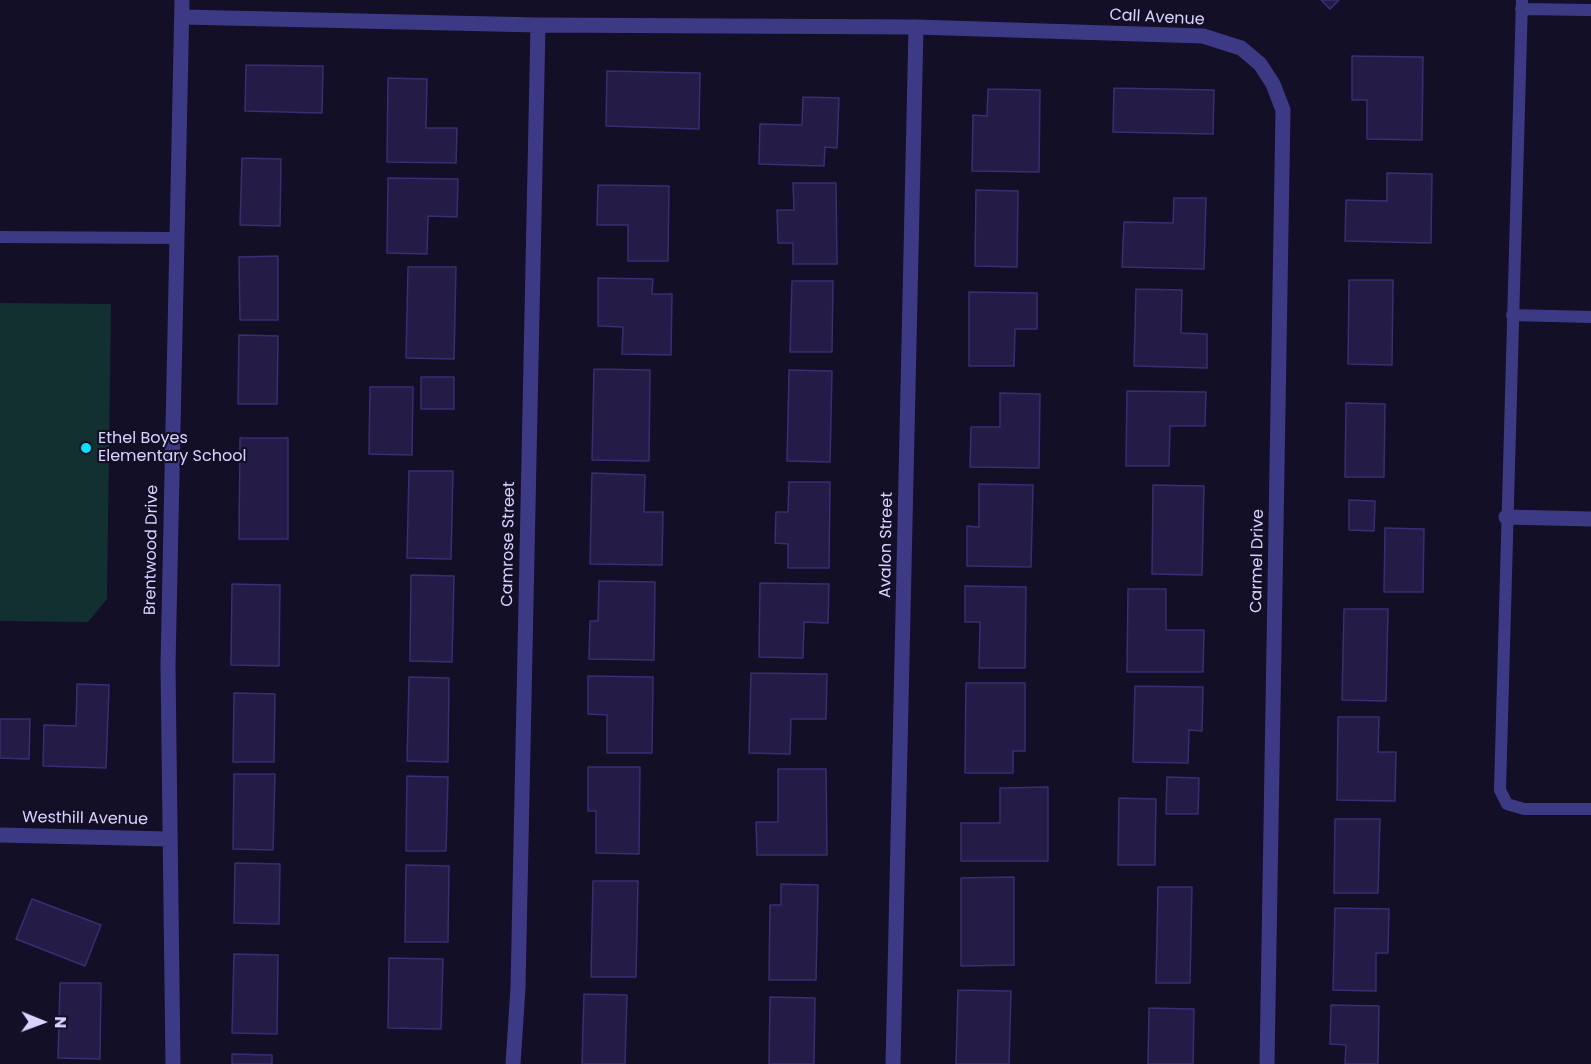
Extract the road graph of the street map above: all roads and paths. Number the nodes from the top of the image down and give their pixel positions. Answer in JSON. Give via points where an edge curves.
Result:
{"nodes":[{"id":1,"x":182,"y":0,"type":"edge"},
{"id":2,"x":1521,"y":4,"type":"edge"},
{"id":3,"x":1591,"y":10,"type":"edge"},
{"id":4,"x":182,"y":17,"type":"junction"},
{"id":5,"x":538,"y":25,"type":"junction"},
{"id":6,"x":916,"y":27,"type":"junction"},
{"id":7,"x":1260,"y":64,"type":"joint"},
{"id":8,"x":0,"y":237,"type":"edge"},
{"id":9,"x":177,"y":238,"type":"junction"},
{"id":10,"x":1512,"y":315,"type":"junction"},
{"id":11,"x":1591,"y":317,"type":"edge"},
{"id":12,"x":1506,"y":517,"type":"junction"},
{"id":13,"x":1591,"y":519,"type":"edge"},
{"id":14,"x":1591,"y":809,"type":"edge"},
{"id":15,"x":0,"y":835,"type":"edge"},
{"id":16,"x":169,"y":839,"type":"junction"},
{"id":17,"x":173,"y":1064,"type":"edge"},
{"id":18,"x":513,"y":1064,"type":"edge"},
{"id":19,"x":893,"y":1064,"type":"edge"},
{"id":20,"x":1267,"y":1064,"type":"edge"}],
"edges":[{"from":1,"to":4,"type":"street","name":"Brentwood Drive"},
{"from":2,"to":3,"type":"lane"},
{"from":2,"to":10,"type":"lane"},
{"from":4,"to":5,"type":"street","name":"Call Avenue"},
{"from":4,"to":9,"type":"street","name":"Brentwood Drive"},
{"from":5,"to":6,"type":"street","name":"Call Avenue"},
{"from":5,"to":18,"type":"street","name":"Camrose Street","via":[[518,988]]},
{"from":6,"to":7,"type":"street","name":"Call Avenue","via":[[1203,36],[1241,48]]},
{"from":6,"to":19,"type":"street","name":"Avalon Street"},
{"from":7,"to":20,"type":"street","name":"Carmel Drive","via":[[1283,110]]},
{"from":8,"to":9,"type":"lane"},
{"from":9,"to":16,"type":"street","name":"Brentwood Drive","via":[[168,666]]},
{"from":10,"to":11,"type":"lane"},
{"from":10,"to":12,"type":"lane"},
{"from":12,"to":13,"type":"street"},
{"from":12,"to":14,"type":"lane","via":[[1500,790],[1508,804],[1524,809]]},
{"from":15,"to":16,"type":"street","name":"Westhill Avenue"},
{"from":16,"to":17,"type":"street","name":"Brentwood Drive"}]}
